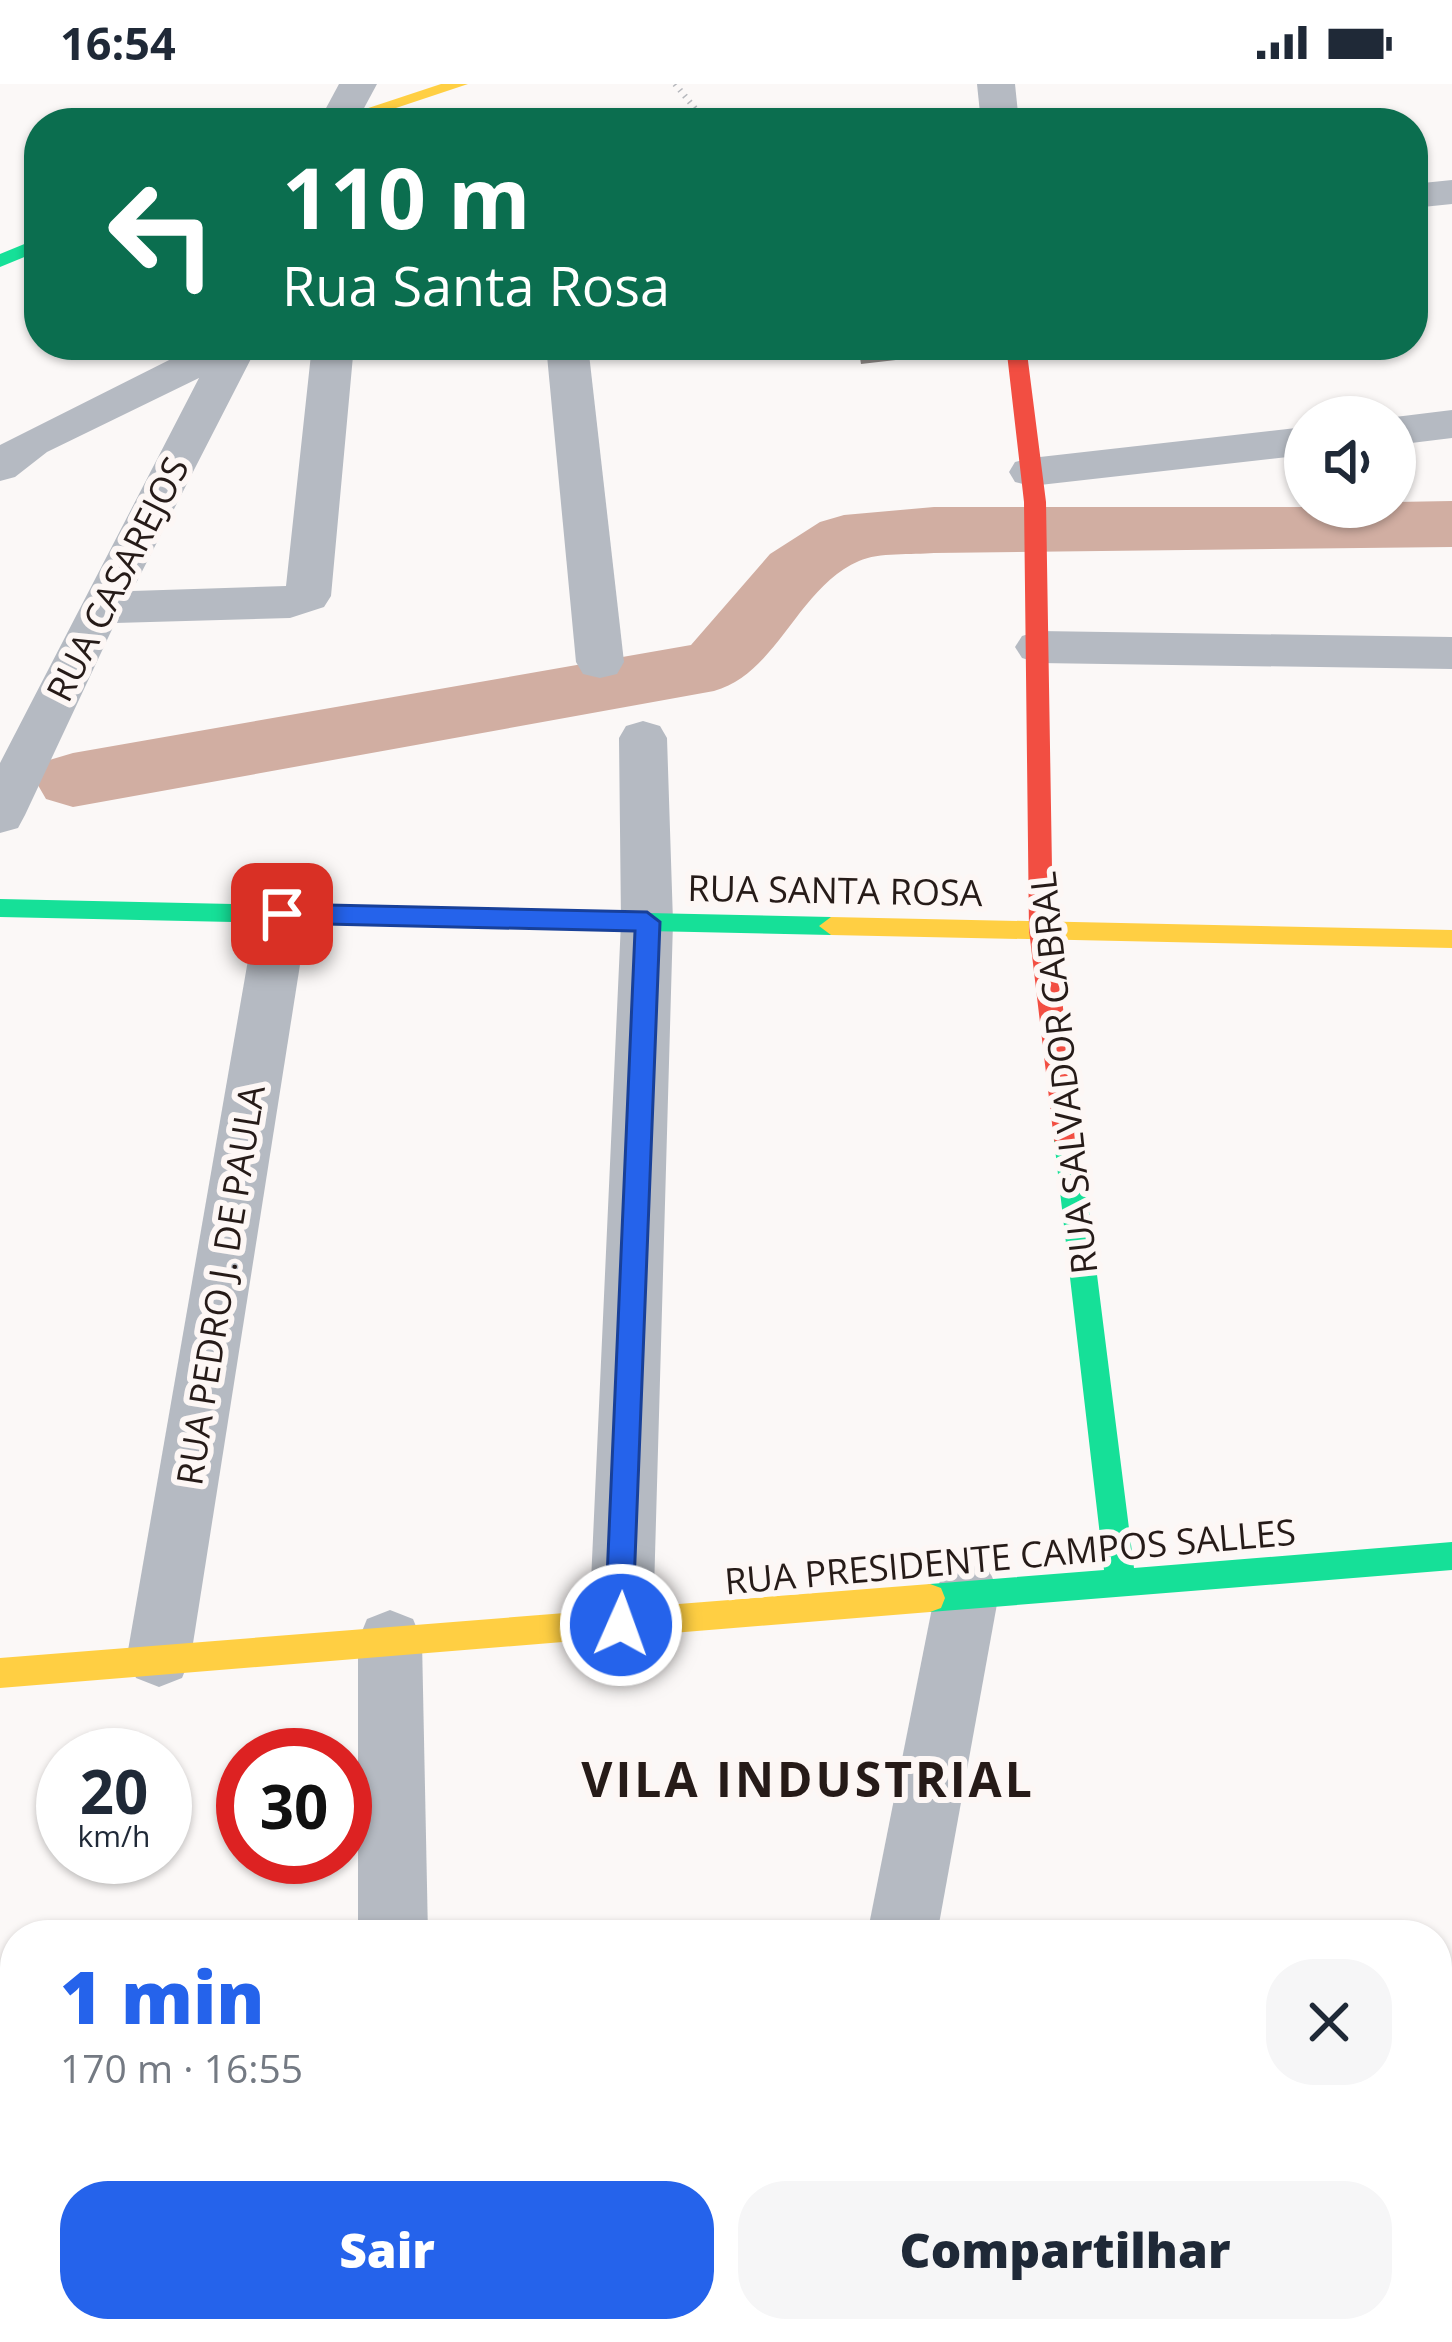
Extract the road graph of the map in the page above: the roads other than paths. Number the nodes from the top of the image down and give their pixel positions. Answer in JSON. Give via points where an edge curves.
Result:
{"nodes":[{"id":1,"x":459,"y":84,"type":"edge"},
{"id":2,"x":381,"y":108,"type":"edge"},
{"id":3,"x":204,"y":360,"type":"edge"},
{"id":4,"x":227,"y":360,"type":"edge"},
{"id":5,"x":332,"y":360,"type":"edge"},
{"id":6,"x":569,"y":360,"type":"edge"},
{"id":7,"x":1018,"y":360,"type":"edge"},
{"id":8,"x":1452,"y":424,"type":"edge"},
{"id":9,"x":1416,"y":428,"type":"edge"},
{"id":10,"x":1284,"y":445,"type":"edge"},
{"id":11,"x":0,"y":467,"type":"edge"},
{"id":12,"x":1033,"y":487,"type":"junction"},
{"id":13,"x":100,"y":608,"type":"junction"},
{"id":14,"x":1039,"y":647,"type":"junction"},
{"id":15,"x":1452,"y":652,"type":"edge"},
{"id":16,"x":600,"y":662,"type":"dead end"},
{"id":17,"x":643,"y":738,"type":"dead end"},
{"id":18,"x":12,"y":764,"type":"edge"},
{"id":19,"x":0,"y":814,"type":"edge"},
{"id":20,"x":0,"y":908,"type":"edge"},
{"id":21,"x":282,"y":914,"type":"junction"},
{"id":22,"x":647,"y":922,"type":"junction"},
{"id":23,"x":1041,"y":930,"type":"junction"},
{"id":24,"x":1452,"y":939,"type":"edge"},
{"id":25,"x":1452,"y":1556,"type":"edge"},
{"id":26,"x":1120,"y":1585,"type":"junction"},
{"id":27,"x":967,"y":1593,"type":"junction"},
{"id":28,"x":621,"y":1625,"type":"junction"},
{"id":29,"x":390,"y":1641,"type":"junction"},
{"id":30,"x":159,"y":1656,"type":"junction"},
{"id":31,"x":0,"y":1673,"type":"edge"},
{"id":32,"x":393,"y":1920,"type":"edge"},
{"id":33,"x":905,"y":1920,"type":"edge"}],
"edges":[{"from":1,"to":2,"type":"street"},
{"from":3,"to":11,"type":"street","via":[[32,442]]},
{"from":4,"to":13,"type":"street","name":"RUA CASAREJOS"},
{"from":5,"to":13,"type":"street","via":[[313,588],[290,602]]},
{"from":6,"to":16,"type":"street"},
{"from":7,"to":12,"type":"street","name":"RUA SALVADOR CABRAL"},
{"from":8,"to":9,"type":"street"},
{"from":10,"to":12,"type":"street"},
{"from":12,"to":14,"type":"street","name":"RUA SALVADOR CABRAL"},
{"from":13,"to":18,"type":"street","name":"RUA CASAREJOS"},
{"from":14,"to":15,"type":"street"},
{"from":14,"to":23,"type":"street","name":"RUA SALVADOR CABRAL"},
{"from":17,"to":22,"type":"street"},
{"from":18,"to":19,"type":"street","name":"RUA CASAREJOS"},
{"from":20,"to":21,"type":"street","name":"RUA SANTA ROSA"},
{"from":21,"to":22,"type":"street","name":"RUA SANTA ROSA"},
{"from":21,"to":30,"type":"street","name":"RUA PEDRO J. DE PAULA"},
{"from":22,"to":23,"type":"street","name":"RUA SANTA ROSA"},
{"from":22,"to":28,"type":"street"},
{"from":23,"to":24,"type":"street","name":"RUA SANTA ROSA"},
{"from":23,"to":26,"type":"street","name":"RUA SALVADOR CABRAL"},
{"from":25,"to":26,"type":"street","name":"RUA PRESIDENTE CAMPOS SALLES"},
{"from":26,"to":27,"type":"street","name":"RUA PRESIDENTE CAMPOS SALLES"},
{"from":27,"to":28,"type":"street","name":"RUA PRESIDENTE CAMPOS SALLES"},
{"from":27,"to":33,"type":"street"},
{"from":28,"to":29,"type":"street","name":"RUA PRESIDENTE CAMPOS SALLES"},
{"from":29,"to":30,"type":"street","name":"RUA PRESIDENTE CAMPOS SALLES"},
{"from":29,"to":32,"type":"street"},
{"from":30,"to":31,"type":"street","name":"RUA PRESIDENTE CAMPOS SALLES"}]}
